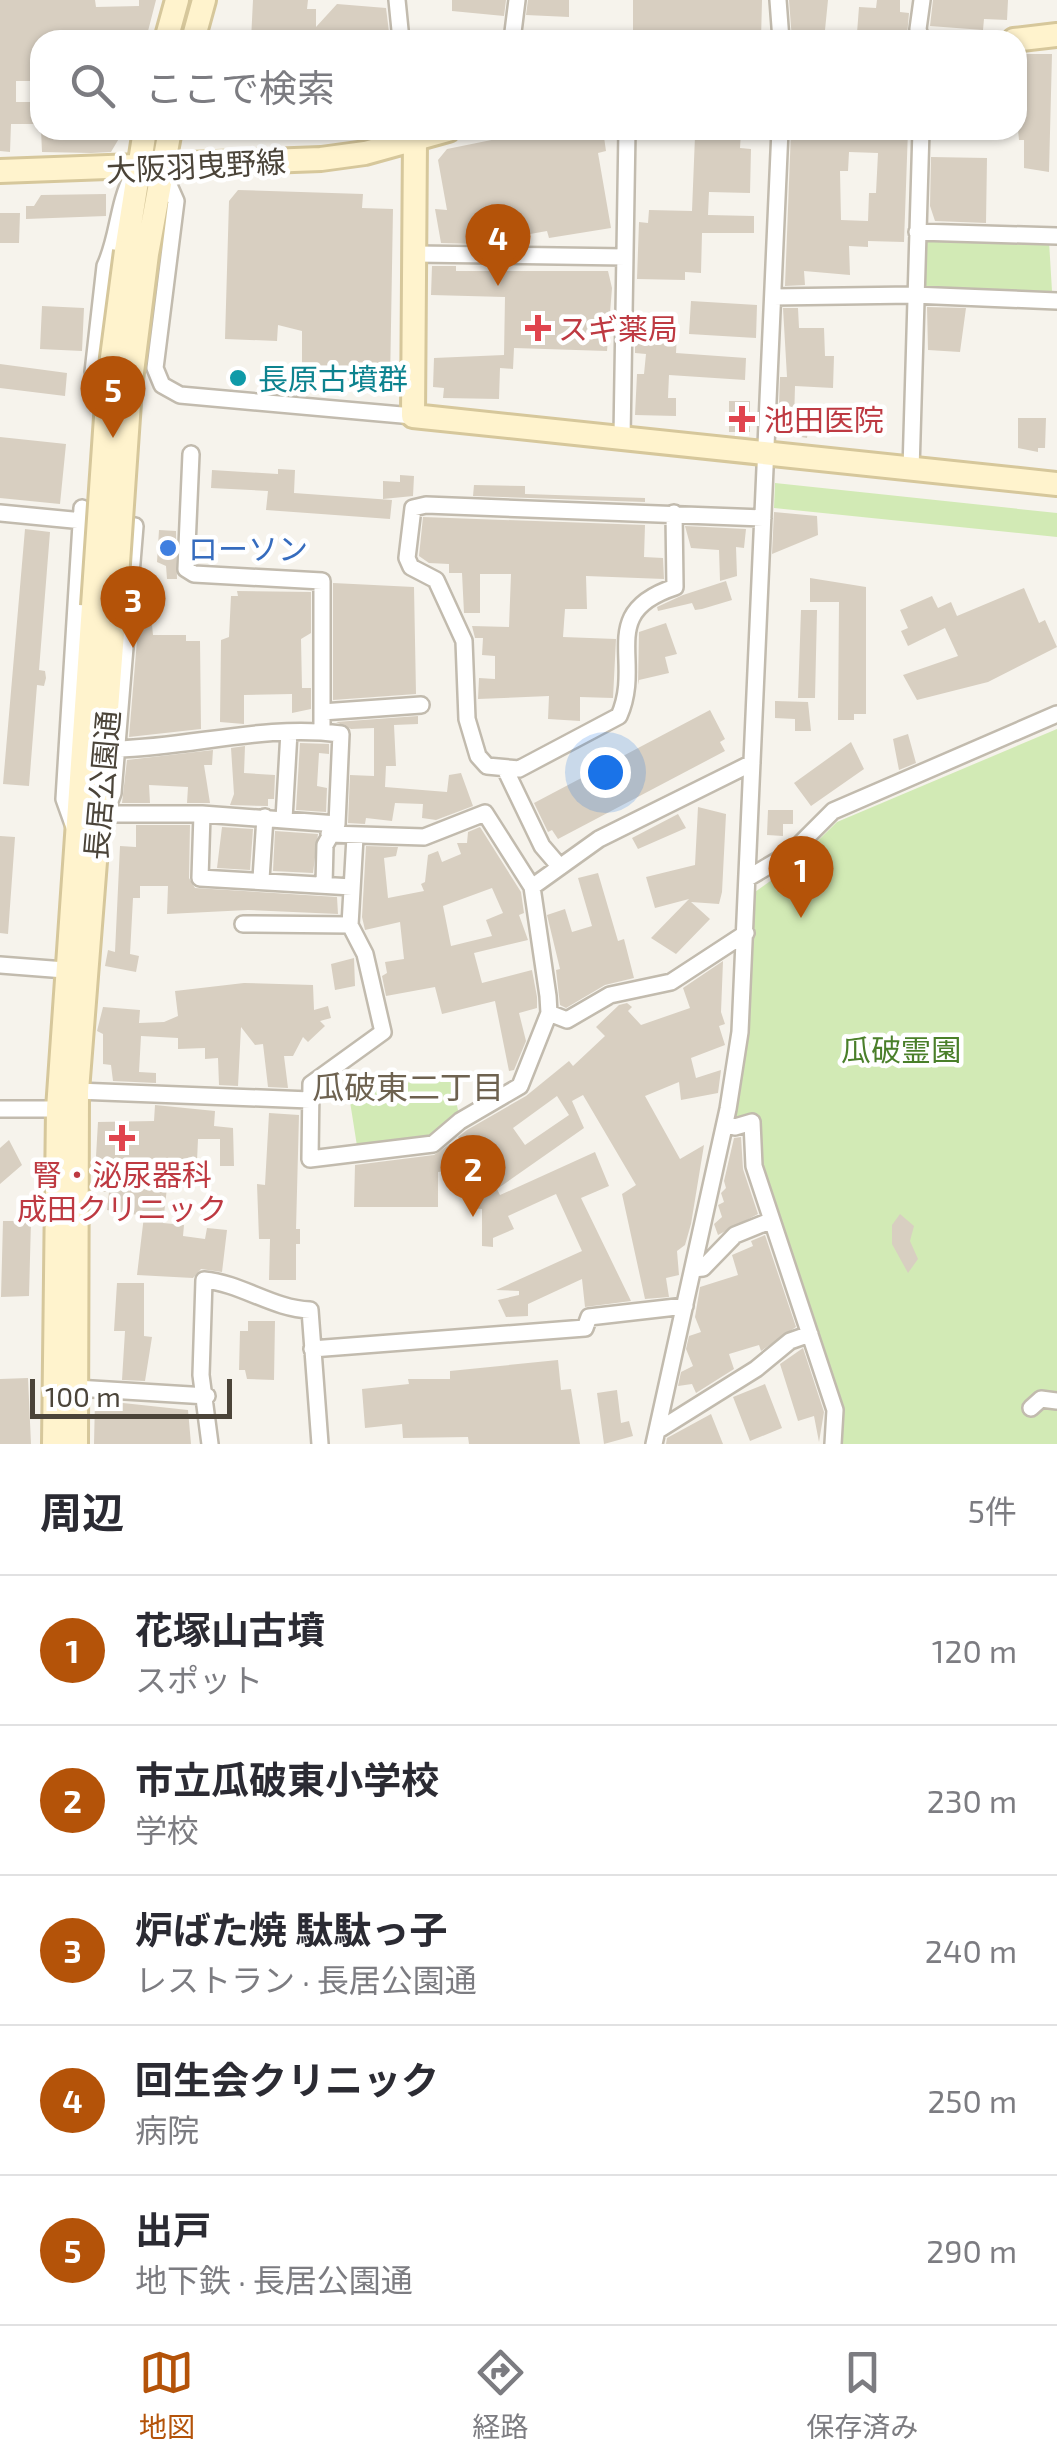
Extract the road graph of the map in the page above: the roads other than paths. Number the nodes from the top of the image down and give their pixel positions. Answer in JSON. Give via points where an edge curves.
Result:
{"nodes":[{"id":1,"x":177,"y":0,"type":"edge"},
{"id":2,"x":204,"y":0,"type":"edge"},
{"id":3,"x":397,"y":0,"type":"edge"},
{"id":4,"x":517,"y":0,"type":"edge"},
{"id":5,"x":778,"y":0,"type":"edge"},
{"id":6,"x":922,"y":0,"type":"edge"},
{"id":7,"x":169,"y":30,"type":"edge"},
{"id":8,"x":196,"y":30,"type":"edge"},
{"id":9,"x":400,"y":30,"type":"edge"},
{"id":10,"x":513,"y":30,"type":"edge"},
{"id":11,"x":780,"y":30,"type":"edge"},
{"id":12,"x":918,"y":30,"type":"edge"},
{"id":13,"x":1057,"y":36,"type":"edge"},
{"id":14,"x":1027,"y":39,"type":"edge"},
{"id":15,"x":146,"y":140,"type":"edge"},
{"id":16,"x":164,"y":140,"type":"edge"},
{"id":17,"x":399,"y":140,"type":"edge"},
{"id":18,"x":420,"y":140,"type":"edge"},
{"id":19,"x":627,"y":140,"type":"edge"},
{"id":20,"x":780,"y":140,"type":"edge"},
{"id":21,"x":922,"y":140,"type":"edge"},
{"id":22,"x":149,"y":166,"type":"junction"},
{"id":23,"x":0,"y":172,"type":"edge"},
{"id":24,"x":918,"y":232,"type":"junction"},
{"id":25,"x":1057,"y":236,"type":"edge"},
{"id":26,"x":415,"y":254,"type":"junction"},
{"id":27,"x":625,"y":257,"type":"junction"},
{"id":28,"x":914,"y":295,"type":"junction"},
{"id":29,"x":773,"y":297,"type":"junction"},
{"id":30,"x":1057,"y":300,"type":"edge"},
{"id":31,"x":154,"y":368,"type":"junction"},
{"id":32,"x":413,"y":416,"type":"junction"},
{"id":33,"x":622,"y":437,"type":"junction"},
{"id":34,"x":190,"y":454,"type":"dead end"},
{"id":35,"x":766,"y":454,"type":"junction"},
{"id":36,"x":911,"y":470,"type":"junction"},
{"id":37,"x":1057,"y":484,"type":"edge"},
{"id":38,"x":0,"y":513,"type":"edge"},
{"id":39,"x":674,"y":513,"type":"junction"},
{"id":40,"x":81,"y":515,"type":"junction"},
{"id":41,"x":763,"y":518,"type":"junction"},
{"id":42,"x":422,"y":705,"type":"dead end"},
{"id":43,"x":322,"y":712,"type":"junction"},
{"id":44,"x":1057,"y":714,"type":"edge"},
{"id":45,"x":322,"y":731,"type":"junction"},
{"id":46,"x":289,"y":732,"type":"junction"},
{"id":47,"x":117,"y":749,"type":"junction"},
{"id":48,"x":752,"y":762,"type":"junction"},
{"id":49,"x":506,"y":771,"type":"junction"},
{"id":50,"x":202,"y":814,"type":"junction"},
{"id":51,"x":265,"y":817,"type":"junction"},
{"id":52,"x":284,"y":819,"type":"junction"},
{"id":53,"x":93,"y":828,"type":"junction"},
{"id":54,"x":333,"y":829,"type":"junction"},
{"id":55,"x":355,"y":837,"type":"junction"},
{"id":56,"x":560,"y":867,"type":"junction"},
{"id":57,"x":748,"y":878,"type":"junction"},
{"id":58,"x":261,"y":879,"type":"junction"},
{"id":59,"x":324,"y":885,"type":"junction"},
{"id":60,"x":352,"y":886,"type":"junction"},
{"id":61,"x":532,"y":887,"type":"junction"},
{"id":62,"x":243,"y":924,"type":"dead end"},
{"id":63,"x":350,"y":924,"type":"junction"},
{"id":64,"x":746,"y":933,"type":"junction"},
{"id":65,"x":0,"y":965,"type":"edge"},
{"id":66,"x":65,"y":970,"type":"junction"},
{"id":67,"x":548,"y":1013,"type":"junction"},
{"id":68,"x":77,"y":1092,"type":"junction"},
{"id":69,"x":310,"y":1100,"type":"junction"},
{"id":70,"x":0,"y":1109,"type":"edge"},
{"id":71,"x":58,"y":1109,"type":"junction"},
{"id":72,"x":725,"y":1124,"type":"junction"},
{"id":73,"x":772,"y":1220,"type":"junction"},
{"id":74,"x":693,"y":1269,"type":"junction"},
{"id":75,"x":684,"y":1306,"type":"junction"},
{"id":76,"x":810,"y":1334,"type":"junction"},
{"id":77,"x":312,"y":1350,"type":"junction"},
{"id":78,"x":76,"y":1388,"type":"junction"},
{"id":79,"x":207,"y":1396,"type":"junction"},
{"id":80,"x":1057,"y":1401,"type":"edge"},
{"id":81,"x":1030,"y":1408,"type":"dead end"},
{"id":82,"x":656,"y":1438,"type":"edge"},
{"id":83,"x":54,"y":1444,"type":"edge"},
{"id":84,"x":76,"y":1444,"type":"edge"},
{"id":85,"x":210,"y":1444,"type":"edge"},
{"id":86,"x":320,"y":1444,"type":"edge"},
{"id":87,"x":833,"y":1444,"type":"edge"}],
"edges":[{"from":1,"to":7,"type":"main road"},
{"from":2,"to":8,"type":"main road"},
{"from":3,"to":9,"type":"street"},
{"from":4,"to":10,"type":"street"},
{"from":5,"to":11,"type":"street"},
{"from":6,"to":12,"type":"street"},
{"from":13,"to":14,"type":"main road"},
{"from":15,"to":22,"type":"main road","name":"長居公園通"},
{"from":16,"to":22,"type":"main road","name":"長居公園通"},
{"from":17,"to":22,"type":"main road","name":"大阪羽曳野線","via":[[321,159]]},
{"from":18,"to":26,"type":"main road"},
{"from":19,"to":27,"type":"street"},
{"from":20,"to":29,"type":"street"},
{"from":21,"to":24,"type":"street"},
{"from":22,"to":23,"type":"main road","name":"大阪羽曳野線"},
{"from":22,"to":31,"type":"street","via":[[176,201]]},
{"from":22,"to":31,"type":"street","via":[[119,200],[93,372],[130,375]]},
{"from":22,"to":53,"type":"main road","name":"長居公園通","bridge":true,"via":[[104,606]]},
{"from":24,"to":25,"type":"street"},
{"from":24,"to":28,"type":"street"},
{"from":26,"to":27,"type":"street"},
{"from":26,"to":32,"type":"main road"},
{"from":27,"to":33,"type":"street"},
{"from":28,"to":29,"type":"street"},
{"from":28,"to":30,"type":"street"},
{"from":28,"to":36,"type":"street"},
{"from":29,"to":35,"type":"street"},
{"from":31,"to":32,"type":"street","via":[[162,384],[180,395]]},
{"from":32,"to":33,"type":"main road"},
{"from":33,"to":35,"type":"main road"},
{"from":34,"to":43,"type":"street","via":[[186,569],[322,581]]},
{"from":35,"to":36,"type":"main road"},
{"from":35,"to":41,"type":"street"},
{"from":36,"to":37,"type":"main road"},
{"from":38,"to":40,"type":"street"},
{"from":39,"to":41,"type":"street"},
{"from":39,"to":49,"type":"street","via":[[674,587],[647,596],[627,620],[626,701],[619,716]]},
{"from":39,"to":49,"type":"street","via":[[413,508],[407,558],[436,580],[464,642],[468,718],[478,756]]},
{"from":40,"to":47,"type":"street","via":[[134,526]]},
{"from":40,"to":53,"type":"street","via":[[64,798]]},
{"from":41,"to":48,"type":"street"},
{"from":42,"to":43,"type":"street"},
{"from":43,"to":45,"type":"street"},
{"from":44,"to":57,"type":"street","via":[[833,811],[792,852]]},
{"from":45,"to":46,"type":"street"},
{"from":45,"to":54,"type":"street","via":[[342,734]]},
{"from":46,"to":47,"type":"street"},
{"from":46,"to":52,"type":"street"},
{"from":47,"to":53,"type":"street","via":[[113,794]]},
{"from":48,"to":56,"type":"street","via":[[599,839]]},
{"from":48,"to":57,"type":"street"},
{"from":49,"to":56,"type":"street","via":[[542,846]]},
{"from":50,"to":51,"type":"street"},
{"from":50,"to":53,"type":"street"},
{"from":50,"to":58,"type":"street","via":[[200,878]]},
{"from":51,"to":52,"type":"street"},
{"from":51,"to":58,"type":"street"},
{"from":52,"to":54,"type":"street"},
{"from":53,"to":66,"type":"main road","name":"長居公園通"},
{"from":53,"to":68,"type":"main road","name":"長居公園通"},
{"from":54,"to":55,"type":"street"},
{"from":54,"to":59,"type":"street"},
{"from":55,"to":60,"type":"street"},
{"from":55,"to":61,"type":"street","via":[[424,837],[485,813]]},
{"from":56,"to":61,"type":"street"},
{"from":57,"to":64,"type":"street"},
{"from":58,"to":59,"type":"street"},
{"from":59,"to":60,"type":"street"},
{"from":60,"to":63,"type":"street"},
{"from":61,"to":67,"type":"street"},
{"from":62,"to":63,"type":"street"},
{"from":63,"to":69,"type":"street","via":[[366,954],[383,1032],[311,1084]]},
{"from":64,"to":67,"type":"street","via":[[671,982],[610,995],[567,1020]]},
{"from":64,"to":72,"type":"street"},
{"from":65,"to":66,"type":"street"},
{"from":66,"to":71,"type":"main road","name":"長居公園通"},
{"from":67,"to":69,"type":"street","via":[[520,1086],[433,1144],[310,1159]]},
{"from":68,"to":69,"type":"street"},
{"from":68,"to":78,"type":"main road","name":"長居公園通"},
{"from":70,"to":71,"type":"street"},
{"from":71,"to":83,"type":"main road","name":"長居公園通"},
{"from":72,"to":73,"type":"street","via":[[752,1122],[754,1166]]},
{"from":72,"to":74,"type":"street"},
{"from":73,"to":74,"type":"street","via":[[735,1236],[703,1268]]},
{"from":73,"to":76,"type":"street"},
{"from":74,"to":75,"type":"street"},
{"from":75,"to":77,"type":"street","via":[[589,1317],[585,1328]]},
{"from":75,"to":82,"type":"street"},
{"from":76,"to":82,"type":"street","via":[[790,1341]]},
{"from":76,"to":87,"type":"street","via":[[835,1410]]},
{"from":77,"to":79,"type":"street","via":[[310,1310],[230,1282],[204,1280],[201,1375]]},
{"from":77,"to":86,"type":"street"},
{"from":78,"to":79,"type":"street"},
{"from":78,"to":84,"type":"main road","name":"長居公園通"},
{"from":79,"to":85,"type":"street"},
{"from":80,"to":81,"type":"street","via":[[1041,1399]]}]}
